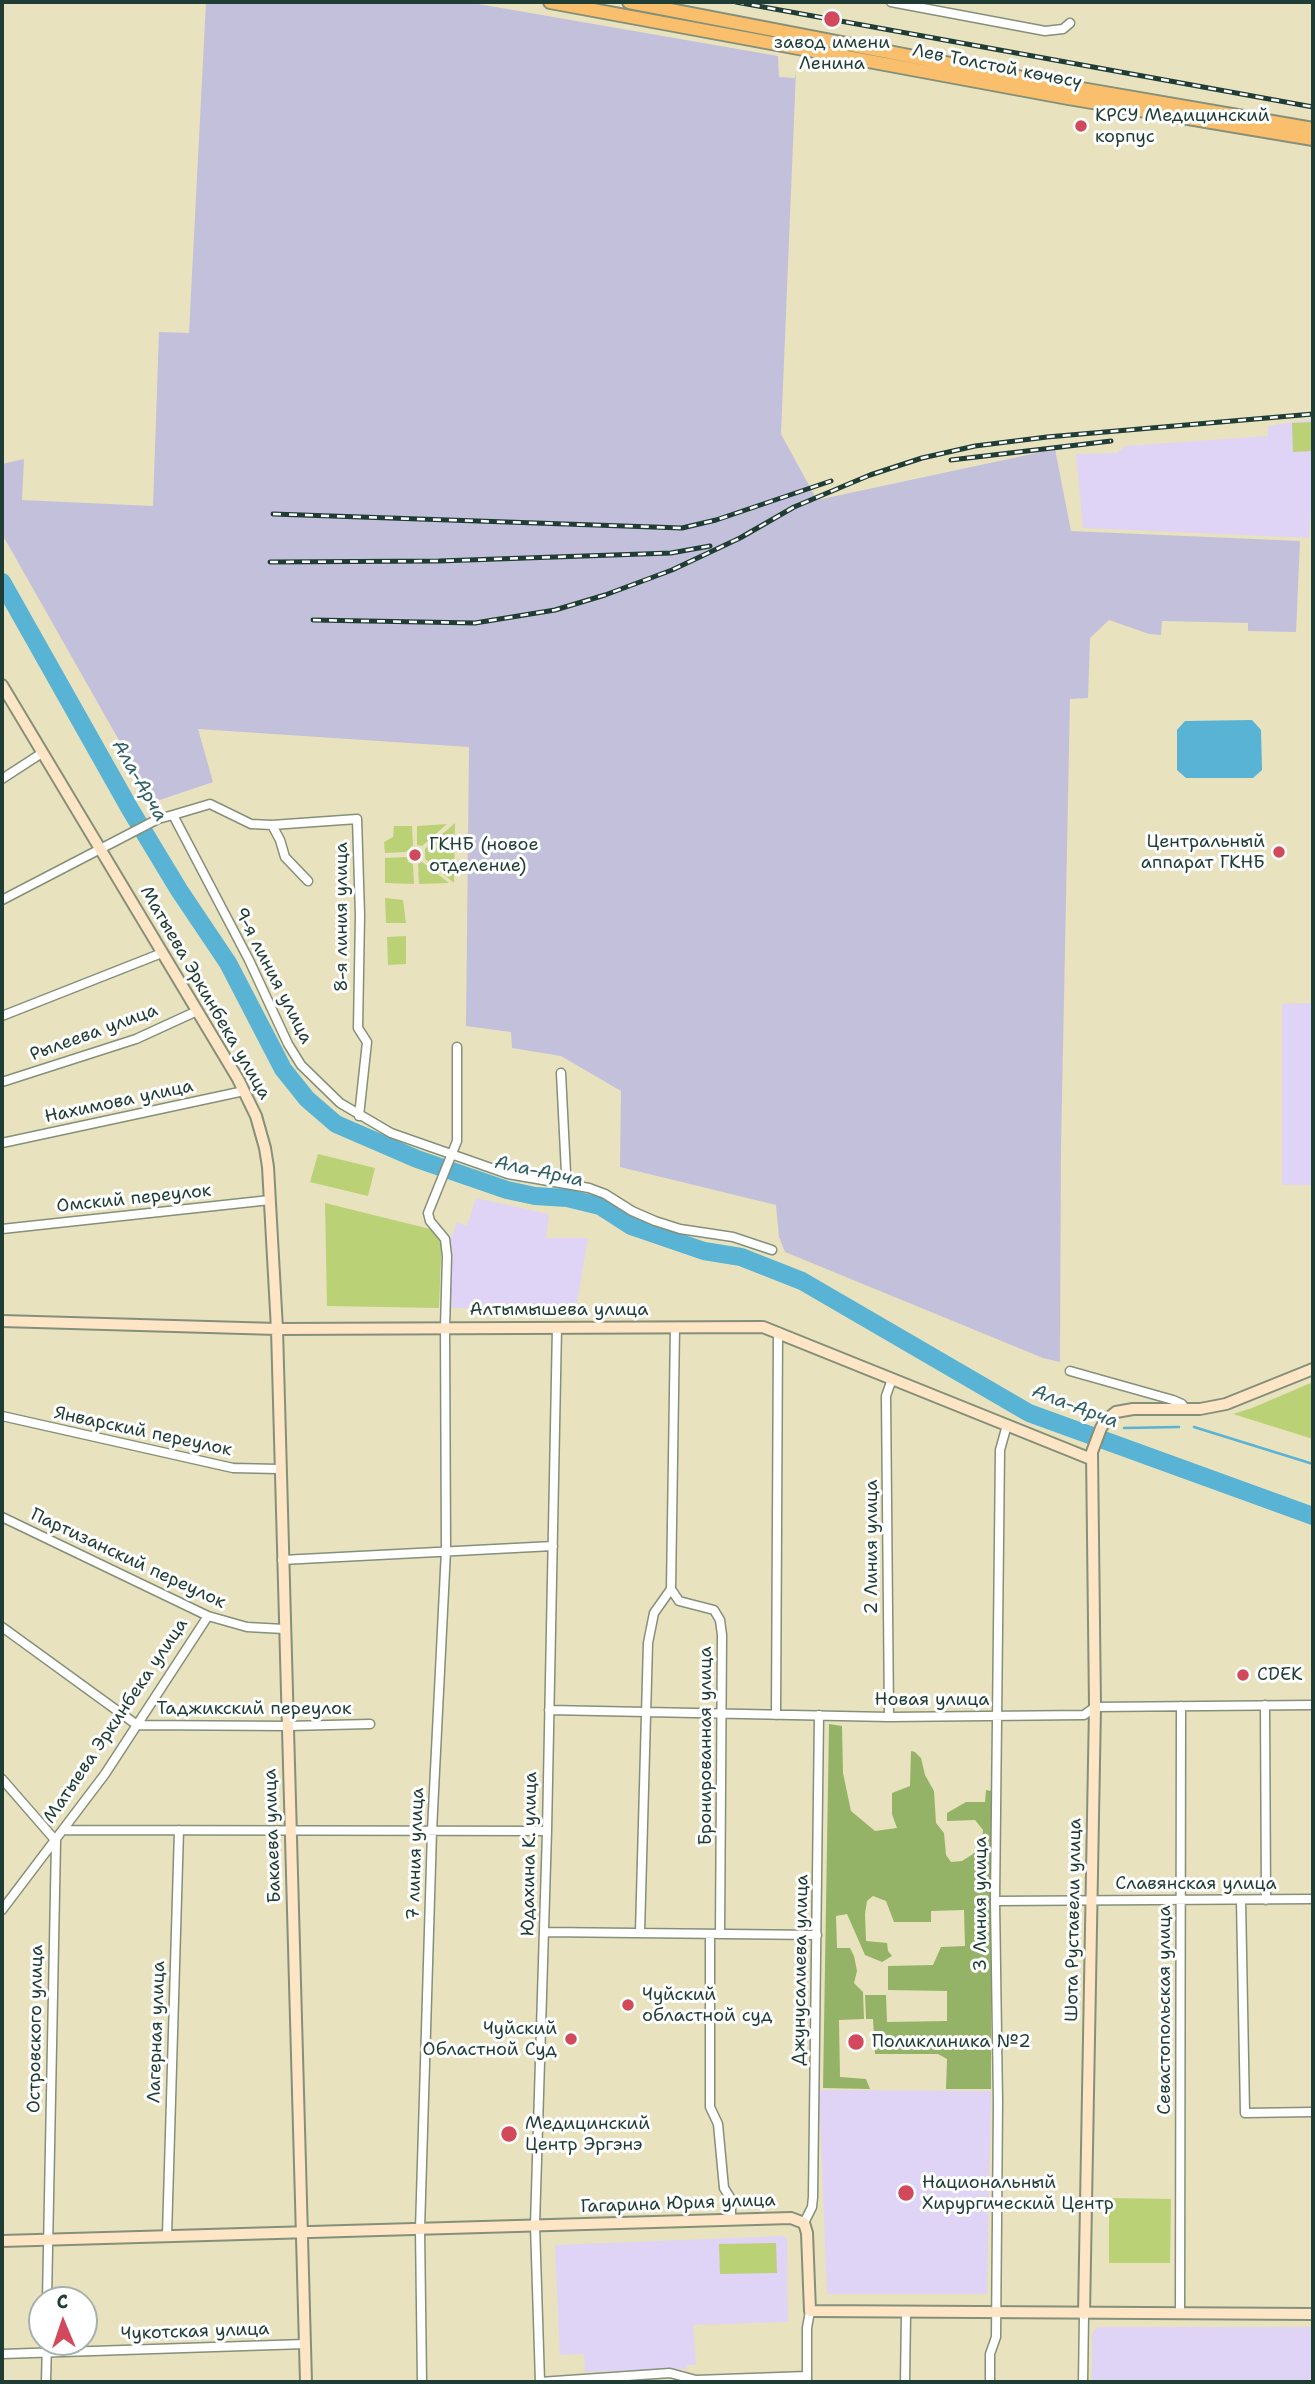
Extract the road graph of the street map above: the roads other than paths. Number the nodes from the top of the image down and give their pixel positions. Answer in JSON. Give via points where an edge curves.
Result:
{"nodes":[{"id":1,"x":550,"y":2,"type":"edge"},
{"id":2,"x":629,"y":2,"type":"edge"},
{"id":3,"x":891,"y":2,"type":"edge"},
{"id":4,"x":1070,"y":23,"type":"dead end"},
{"id":5,"x":1313,"y":129,"type":"edge"},
{"id":6,"x":1313,"y":139,"type":"edge"},
{"id":7,"x":2,"y":685,"type":"edge"},
{"id":8,"x":43,"y":753,"type":"junction"},
{"id":9,"x":2,"y":779,"type":"edge"},
{"id":10,"x":173,"y":815,"type":"junction"},
{"id":11,"x":272,"y":825,"type":"junction"},
{"id":12,"x":100,"y":850,"type":"junction"},
{"id":13,"x":308,"y":881,"type":"dead end"},
{"id":14,"x":2,"y":900,"type":"edge"},
{"id":15,"x":162,"y":953,"type":"junction"},
{"id":16,"x":197,"y":1011,"type":"junction"},
{"id":17,"x":2,"y":1016,"type":"edge"},
{"id":18,"x":457,"y":1047,"type":"dead end"},
{"id":19,"x":561,"y":1073,"type":"dead end"},
{"id":20,"x":2,"y":1082,"type":"edge"},
{"id":21,"x":244,"y":1091,"type":"junction"},
{"id":22,"x":359,"y":1116,"type":"junction"},
{"id":23,"x":2,"y":1143,"type":"edge"},
{"id":24,"x":451,"y":1155,"type":"junction"},
{"id":25,"x":563,"y":1183,"type":"junction"},
{"id":26,"x":270,"y":1200,"type":"junction"},
{"id":27,"x":2,"y":1229,"type":"edge"},
{"id":28,"x":772,"y":1250,"type":"dead end"},
{"id":29,"x":2,"y":1321,"type":"edge"},
{"id":30,"x":557,"y":1327,"type":"junction"},
{"id":31,"x":675,"y":1327,"type":"junction"},
{"id":32,"x":445,"y":1328,"type":"junction"},
{"id":33,"x":277,"y":1329,"type":"junction"},
{"id":34,"x":778,"y":1332,"type":"junction"},
{"id":35,"x":1313,"y":1369,"type":"edge"},
{"id":36,"x":1070,"y":1371,"type":"dead end"},
{"id":37,"x":892,"y":1379,"type":"junction"},
{"id":38,"x":1186,"y":1409,"type":"junction"},
{"id":39,"x":2,"y":1416,"type":"edge"},
{"id":40,"x":1007,"y":1425,"type":"junction"},
{"id":41,"x":1091,"y":1455,"type":"junction"},
{"id":42,"x":279,"y":1469,"type":"junction"},
{"id":43,"x":2,"y":1517,"type":"edge"},
{"id":44,"x":553,"y":1546,"type":"junction"},
{"id":45,"x":446,"y":1550,"type":"junction"},
{"id":46,"x":282,"y":1560,"type":"junction"},
{"id":47,"x":671,"y":1589,"type":"junction"},
{"id":48,"x":208,"y":1616,"type":"junction"},
{"id":49,"x":2,"y":1627,"type":"edge"},
{"id":50,"x":284,"y":1629,"type":"junction"},
{"id":51,"x":1265,"y":1705,"type":"junction"},
{"id":52,"x":1313,"y":1705,"type":"edge"},
{"id":53,"x":1181,"y":1706,"type":"junction"},
{"id":54,"x":1095,"y":1707,"type":"junction"},
{"id":55,"x":549,"y":1710,"type":"junction"},
{"id":56,"x":645,"y":1713,"type":"junction"},
{"id":57,"x":720,"y":1714,"type":"junction"},
{"id":58,"x":776,"y":1715,"type":"junction"},
{"id":59,"x":818,"y":1715,"type":"junction"},
{"id":60,"x":997,"y":1716,"type":"junction"},
{"id":61,"x":889,"y":1717,"type":"junction"},
{"id":62,"x":370,"y":1724,"type":"dead end"},
{"id":63,"x":137,"y":1725,"type":"junction"},
{"id":64,"x":288,"y":1726,"type":"junction"},
{"id":65,"x":2,"y":1779,"type":"edge"},
{"id":66,"x":64,"y":1830,"type":"junction"},
{"id":67,"x":179,"y":1830,"type":"junction"},
{"id":68,"x":291,"y":1831,"type":"junction"},
{"id":69,"x":432,"y":1831,"type":"junction"},
{"id":70,"x":547,"y":1831,"type":"junction"},
{"id":71,"x":56,"y":1842,"type":"junction"},
{"id":72,"x":1313,"y":1899,"type":"edge"},
{"id":73,"x":1181,"y":1900,"type":"junction"},
{"id":74,"x":1241,"y":1900,"type":"junction"},
{"id":75,"x":1266,"y":1900,"type":"junction"},
{"id":76,"x":995,"y":1901,"type":"junction"},
{"id":77,"x":1092,"y":1901,"type":"junction"},
{"id":78,"x":2,"y":1910,"type":"edge"},
{"id":79,"x":544,"y":1932,"type":"junction"},
{"id":80,"x":640,"y":1932,"type":"junction"},
{"id":81,"x":710,"y":1934,"type":"junction"},
{"id":82,"x":720,"y":1934,"type":"junction"},
{"id":83,"x":817,"y":1935,"type":"junction"},
{"id":84,"x":1313,"y":2112,"type":"edge"},
{"id":85,"x":732,"y":2220,"type":"junction"},
{"id":86,"x":804,"y":2223,"type":"junction"},
{"id":87,"x":535,"y":2225,"type":"junction"},
{"id":88,"x":420,"y":2229,"type":"junction"},
{"id":89,"x":303,"y":2232,"type":"junction"},
{"id":90,"x":167,"y":2235,"type":"junction"},
{"id":91,"x":48,"y":2239,"type":"junction"},
{"id":92,"x":2,"y":2241,"type":"edge"},
{"id":93,"x":47,"y":2286,"type":"edge"},
{"id":94,"x":810,"y":2311,"type":"junction"},
{"id":95,"x":906,"y":2313,"type":"junction"},
{"id":96,"x":995,"y":2314,"type":"junction"},
{"id":97,"x":1084,"y":2314,"type":"junction"},
{"id":98,"x":1180,"y":2314,"type":"junction"},
{"id":99,"x":1313,"y":2314,"type":"edge"},
{"id":100,"x":305,"y":2344,"type":"junction"},
{"id":101,"x":98,"y":2350,"type":"edge"},
{"id":102,"x":28,"y":2353,"type":"edge"},
{"id":103,"x":2,"y":2354,"type":"edge"},
{"id":104,"x":47,"y":2356,"type":"edge"},
{"id":105,"x":807,"y":2379,"type":"edge"},
{"id":106,"x":46,"y":2382,"type":"edge"},
{"id":107,"x":306,"y":2382,"type":"edge"},
{"id":108,"x":422,"y":2382,"type":"edge"},
{"id":109,"x":540,"y":2382,"type":"edge"},
{"id":110,"x":905,"y":2382,"type":"edge"},
{"id":111,"x":990,"y":2382,"type":"edge"},
{"id":112,"x":1083,"y":2382,"type":"edge"}],
"edges":[{"from":1,"to":6,"type":"main road","name":"Лев Толстой көчөсү"},
{"from":2,"to":5,"type":"main road","name":"Лев Толстой көчөсү"},
{"from":3,"to":4,"type":"street","via":[[1045,31],[1063,29]]},
{"from":7,"to":8,"type":"main road","name":"Матыева Эркинбека улица"},
{"from":8,"to":9,"type":"street"},
{"from":8,"to":12,"type":"main road","name":"Матыева Эркинбека улица"},
{"from":10,"to":11,"type":"street","name":"8-я линия улица","via":[[210,804],[251,824]]},
{"from":10,"to":12,"type":"street"},
{"from":10,"to":22,"type":"street","name":"9-я линия улица","via":[[288,1044],[326,1091]]},
{"from":11,"to":13,"type":"street","via":[[285,857]]},
{"from":11,"to":22,"type":"street","name":"8-я линия улица","via":[[356,820],[358,1028],[367,1042]]},
{"from":12,"to":14,"type":"street"},
{"from":12,"to":15,"type":"main road","name":"Матыева Эркинбека улица"},
{"from":15,"to":16,"type":"main road","name":"Матыева Эркинбека улица"},
{"from":15,"to":17,"type":"street"},
{"from":16,"to":20,"type":"street","name":"Рылеева улица","via":[[136,1039]]},
{"from":16,"to":21,"type":"main road","name":"Матыева Эркинбека улица"},
{"from":18,"to":24,"type":"street","via":[[457,1141]]},
{"from":19,"to":25,"type":"street"},
{"from":21,"to":23,"type":"street","name":"Нахимова улица"},
{"from":21,"to":26,"type":"main road","name":"Матыева Эркинбека улица","via":[[265,1147]]},
{"from":22,"to":24,"type":"street","name":"9-я линия улица"},
{"from":24,"to":25,"type":"street","name":"9-я линия улица","via":[[508,1174]]},
{"from":24,"to":32,"type":"street","name":"7 линия улица","via":[[428,1213],[447,1244]]},
{"from":25,"to":28,"type":"street","name":"9-я линия улица","via":[[597,1191],[668,1225],[733,1237]]},
{"from":26,"to":27,"type":"street","name":"Омский переулок"},
{"from":26,"to":33,"type":"main road","name":"Матыева Эркинбека улица"},
{"from":29,"to":33,"type":"main road","name":"Алтымышева улица"},
{"from":30,"to":31,"type":"main road","name":"Алтымышева улица"},
{"from":30,"to":32,"type":"main road","name":"Алтымышева улица"},
{"from":30,"to":44,"type":"street","name":"Юдахина К. улица"},
{"from":31,"to":34,"type":"main road","name":"Алтымышева улица","via":[[749,1326]]},
{"from":31,"to":47,"type":"street"},
{"from":32,"to":33,"type":"main road","name":"Алтымышева улица"},
{"from":32,"to":45,"type":"street","name":"7 линия улица"},
{"from":33,"to":42,"type":"main road","name":"Матыева Эркинбека улица"},
{"from":34,"to":37,"type":"main road","name":"Алтымышева улица"},
{"from":34,"to":58,"type":"street"},
{"from":35,"to":38,"type":"main road","via":[[1242,1399]]},
{"from":36,"to":38,"type":"street","via":[[1173,1400]]},
{"from":37,"to":40,"type":"main road","name":"Алтымышева улица"},
{"from":37,"to":61,"type":"street","name":"2 Линия улица","via":[[886,1396]]},
{"from":38,"to":41,"type":"main road","via":[[1122,1410],[1110,1415]]},
{"from":39,"to":42,"type":"street","name":"Январский переулок","via":[[233,1468]]},
{"from":40,"to":41,"type":"main road","name":"Алтымышева улица"},
{"from":40,"to":60,"type":"street","name":"3 Линия улица","via":[[1000,1450]]},
{"from":41,"to":54,"type":"main road","name":"Шота Руставели улица"},
{"from":42,"to":46,"type":"main road","name":"Матыева Эркинбека улица"},
{"from":43,"to":48,"type":"street","name":"Партизанский переулок"},
{"from":44,"to":45,"type":"street"},
{"from":44,"to":55,"type":"street","name":"Юдахина К. улица"},
{"from":45,"to":46,"type":"street"},
{"from":45,"to":69,"type":"street","name":"7 линия улица"},
{"from":46,"to":50,"type":"main road","name":"Бакаева улица"},
{"from":47,"to":56,"type":"street","via":[[654,1613]]},
{"from":47,"to":57,"type":"street","name":"Бронированная улица","via":[[679,1601],[713,1610],[720,1620]]},
{"from":48,"to":50,"type":"street","name":"Партизанский переулок","via":[[247,1627]]},
{"from":48,"to":63,"type":"street","name":"Матыева Эркинбека улица"},
{"from":49,"to":63,"type":"street","name":"Таджикский переулок"},
{"from":50,"to":64,"type":"main road","name":"Бакаева улица"},
{"from":51,"to":52,"type":"street","name":"Новая улица"},
{"from":51,"to":53,"type":"street","name":"Новая улица"},
{"from":51,"to":75,"type":"street"},
{"from":53,"to":54,"type":"street","name":"Новая улица"},
{"from":53,"to":73,"type":"street","name":"Севастопольская улица"},
{"from":54,"to":60,"type":"street","name":"Новая улица","via":[[1084,1715]]},
{"from":54,"to":77,"type":"main road","name":"Шота Руставели улица"},
{"from":55,"to":56,"type":"street","name":"Новая улица"},
{"from":55,"to":70,"type":"street","name":"Юдахина К. улица"},
{"from":56,"to":57,"type":"street","name":"Новая улица"},
{"from":56,"to":80,"type":"street"},
{"from":57,"to":58,"type":"street","name":"Новая улица"},
{"from":57,"to":82,"type":"street","name":"Бронированная улица"},
{"from":58,"to":59,"type":"street","name":"Новая улица"},
{"from":59,"to":61,"type":"street","name":"Новая улица"},
{"from":59,"to":83,"type":"street","name":"Джунусалиева улица"},
{"from":60,"to":61,"type":"street","name":"Новая улица"},
{"from":60,"to":76,"type":"street","name":"3 Линия улица"},
{"from":62,"to":64,"type":"street","name":"Таджикский переулок"},
{"from":63,"to":64,"type":"street","name":"Таджикский переулок"},
{"from":63,"to":66,"type":"street","name":"Матыева Эркинбека улица"},
{"from":64,"to":68,"type":"main road","name":"Бакаева улица"},
{"from":65,"to":71,"type":"street"},
{"from":66,"to":67,"type":"street"},
{"from":66,"to":71,"type":"street","name":"Матыева Эркинбека улица"},
{"from":67,"to":68,"type":"street"},
{"from":67,"to":90,"type":"street","name":"Лагерная улица"},
{"from":68,"to":69,"type":"street"},
{"from":68,"to":89,"type":"main road","name":"Бакаева улица"},
{"from":69,"to":70,"type":"street"},
{"from":69,"to":88,"type":"street","name":"7 линия улица"},
{"from":70,"to":79,"type":"street","name":"Юдахина К. улица"},
{"from":71,"to":78,"type":"street","name":"Матыева Эркинбека улица"},
{"from":71,"to":91,"type":"street","name":"Островского улица"},
{"from":72,"to":75,"type":"street","name":"Славянская улица"},
{"from":73,"to":74,"type":"street","name":"Славянская улица"},
{"from":73,"to":77,"type":"street","name":"Славянская улица"},
{"from":73,"to":98,"type":"street","name":"Севастопольская улица"},
{"from":74,"to":75,"type":"street","name":"Славянская улица"},
{"from":74,"to":84,"type":"street","via":[[1245,2113]]},
{"from":76,"to":77,"type":"street","name":"Славянская улица"},
{"from":76,"to":96,"type":"street","name":"3 Линия улица"},
{"from":77,"to":97,"type":"main road","name":"Шота Руставели улица"},
{"from":79,"to":80,"type":"street"},
{"from":79,"to":87,"type":"street","name":"Юдахина К. улица"},
{"from":80,"to":81,"type":"street"},
{"from":81,"to":82,"type":"street"},
{"from":81,"to":85,"type":"street","via":[[710,2107],[718,2124]]},
{"from":82,"to":83,"type":"street"},
{"from":83,"to":86,"type":"street","name":"Джунусалиева улица","via":[[813,2197]]},
{"from":85,"to":86,"type":"main road","name":"Гагарина Юрия улица","via":[[791,2218]]},
{"from":85,"to":87,"type":"main road","name":"Гагарина Юрия улица"},
{"from":86,"to":94,"type":"main road"},
{"from":87,"to":88,"type":"main road","name":"Гагарина Юрия улица"},
{"from":87,"to":109,"type":"street","name":"Юдахина К. улица"},
{"from":88,"to":89,"type":"main road","name":"Гагарина Юрия улица"},
{"from":88,"to":108,"type":"street","name":"7 линия улица"},
{"from":89,"to":90,"type":"main road","name":"Гагарина Юрия улица"},
{"from":89,"to":100,"type":"main road","name":"Бакаева улица"},
{"from":90,"to":91,"type":"main road","name":"Гагарина Юрия улица"},
{"from":91,"to":92,"type":"main road","name":"Гагарина Юрия улица"},
{"from":91,"to":93,"type":"street","name":"Островского улица"},
{"from":94,"to":95,"type":"main road"},
{"from":94,"to":105,"type":"street"},
{"from":95,"to":96,"type":"main road"},
{"from":95,"to":110,"type":"street"},
{"from":96,"to":97,"type":"main road"},
{"from":96,"to":111,"type":"street","name":"3 Линия улица"},
{"from":97,"to":98,"type":"main road"},
{"from":97,"to":112,"type":"street","name":"Шота Руставели улица"},
{"from":98,"to":99,"type":"main road"},
{"from":100,"to":101,"type":"street","name":"Чукотская улица"},
{"from":100,"to":107,"type":"main road","name":"Бакаева улица"},
{"from":102,"to":103,"type":"street","name":"Чукотская улица"},
{"from":104,"to":106,"type":"street"},
{"from":105,"to":109,"type":"street","via":[[696,2380],[670,2374]]}]}
